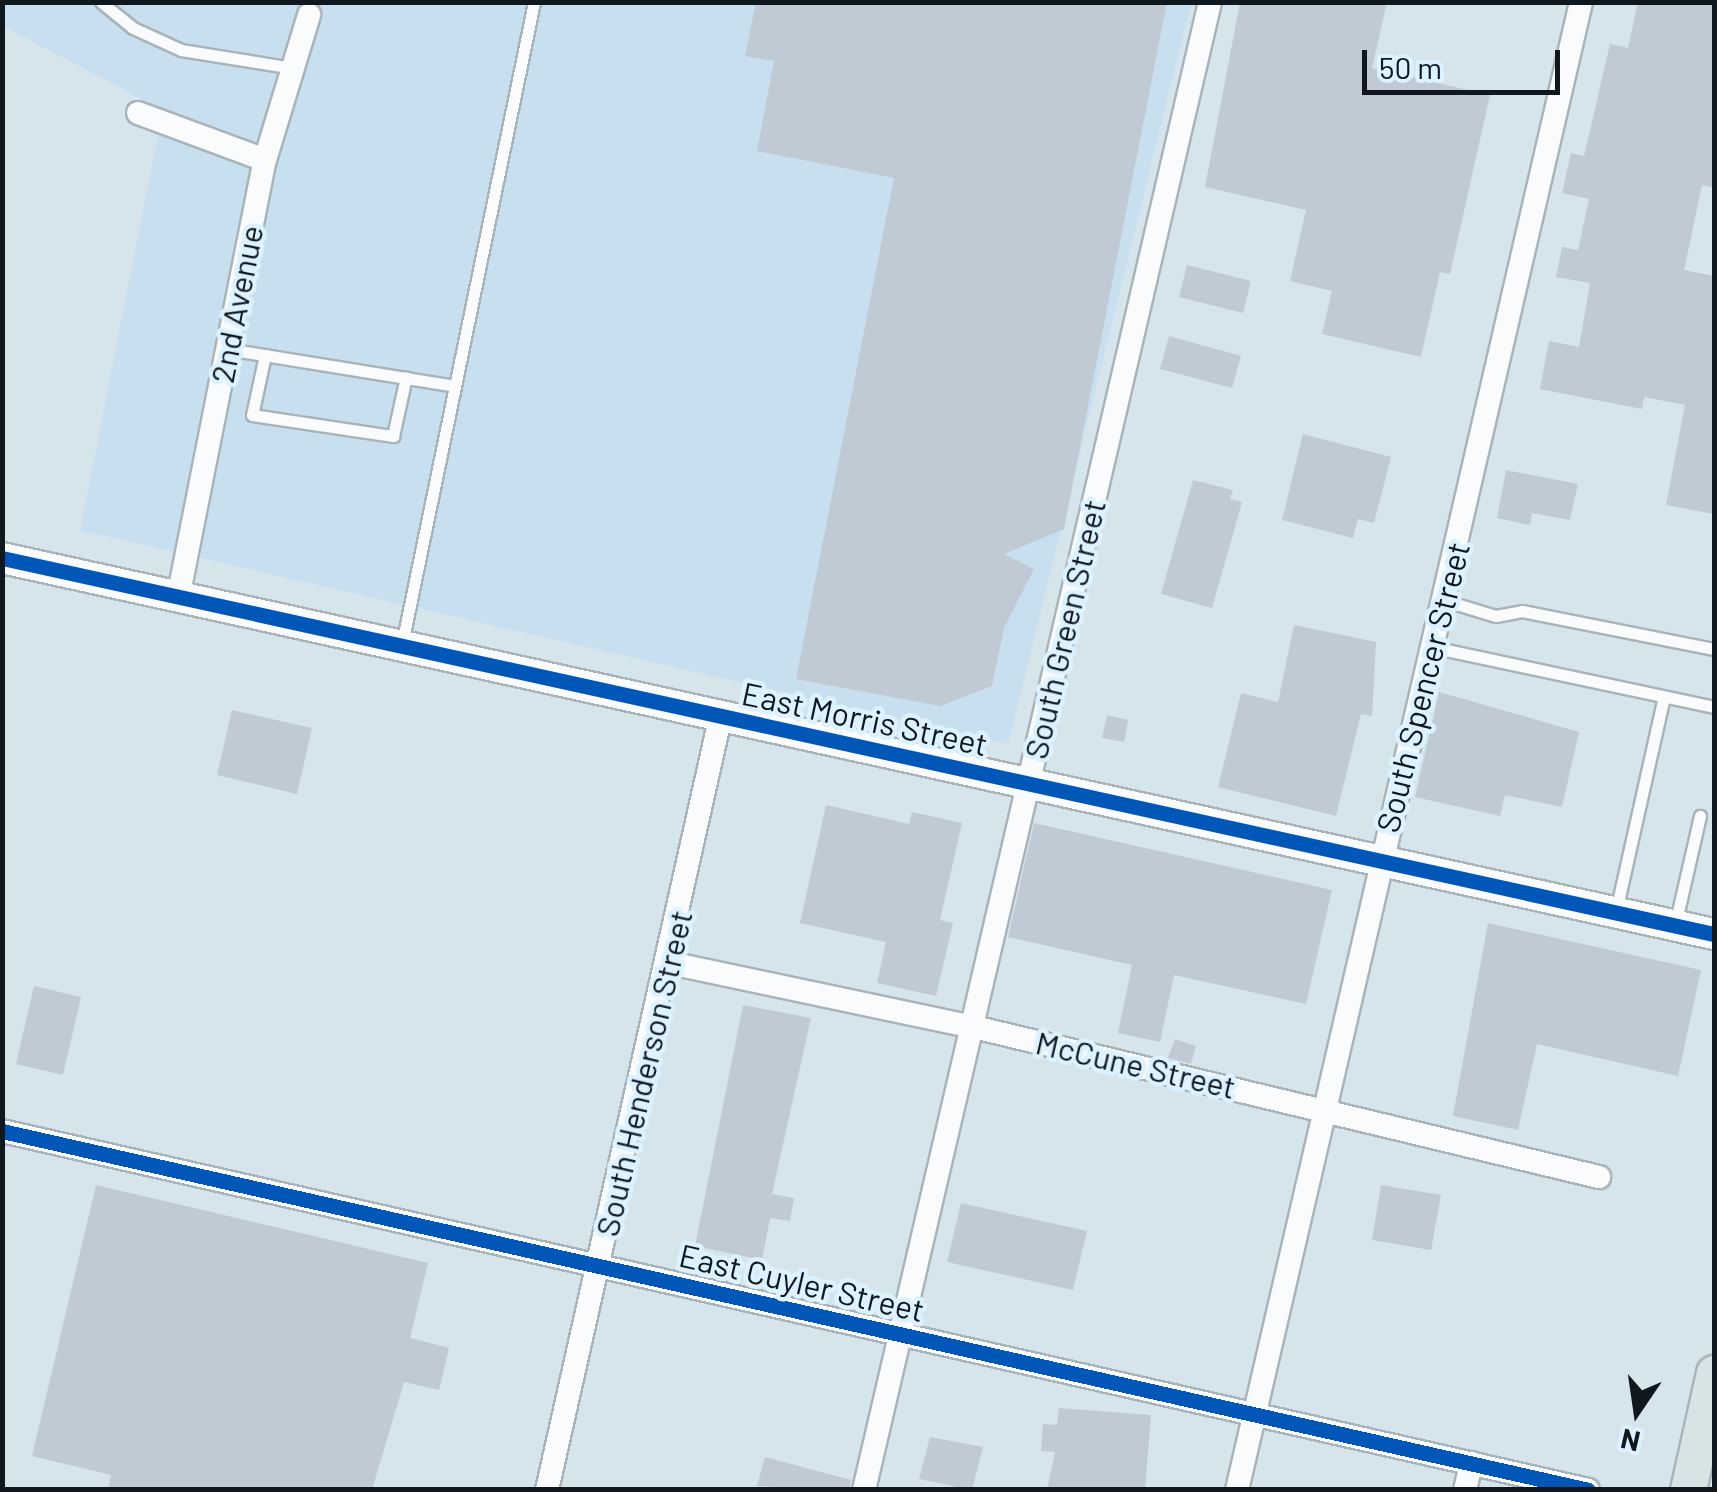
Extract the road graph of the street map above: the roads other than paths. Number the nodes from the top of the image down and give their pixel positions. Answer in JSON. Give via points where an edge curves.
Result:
{"nodes":[{"id":1,"x":101,"y":2,"type":"edge"},
{"id":2,"x":534,"y":2,"type":"edge"},
{"id":3,"x":1210,"y":2,"type":"edge"},
{"id":4,"x":1581,"y":2,"type":"edge"},
{"id":5,"x":309,"y":14,"type":"dead end"},
{"id":6,"x":293,"y":68,"type":"junction"},
{"id":7,"x":138,"y":113,"type":"dead end"},
{"id":8,"x":265,"y":160,"type":"junction"},
{"id":9,"x":227,"y":348,"type":"junction"},
{"id":10,"x":265,"y":356,"type":"junction"},
{"id":11,"x":406,"y":377,"type":"junction"},
{"id":12,"x":450,"y":385,"type":"junction"},
{"id":13,"x":2,"y":558,"type":"edge"},
{"id":14,"x":178,"y":598,"type":"junction"},
{"id":15,"x":1443,"y":600,"type":"junction"},
{"id":16,"x":402,"y":644,"type":"junction"},
{"id":17,"x":1432,"y":647,"type":"junction"},
{"id":18,"x":1714,"y":649,"type":"edge"},
{"id":19,"x":1664,"y":696,"type":"junction"},
{"id":20,"x":1714,"y":707,"type":"edge"},
{"id":21,"x":721,"y":715,"type":"junction"},
{"id":22,"x":1028,"y":783,"type":"junction"},
{"id":23,"x":1700,"y":816,"type":"dead end"},
{"id":24,"x":1380,"y":858,"type":"junction"},
{"id":25,"x":1616,"y":911,"type":"junction"},
{"id":26,"x":1676,"y":925,"type":"junction"},
{"id":27,"x":1714,"y":934,"type":"edge"},
{"id":28,"x":670,"y":964,"type":"junction"},
{"id":29,"x":974,"y":1026,"type":"junction"},
{"id":30,"x":1323,"y":1108,"type":"junction"},
{"id":31,"x":2,"y":1131,"type":"edge"},
{"id":32,"x":1600,"y":1177,"type":"dead end"},
{"id":33,"x":599,"y":1263,"type":"junction"},
{"id":34,"x":900,"y":1332,"type":"junction"},
{"id":35,"x":1714,"y":1373,"type":"edge"},
{"id":36,"x":1254,"y":1415,"type":"junction"},
{"id":37,"x":1471,"y":1463,"type":"junction"},
{"id":38,"x":547,"y":1490,"type":"edge"},
{"id":39,"x":864,"y":1490,"type":"edge"},
{"id":40,"x":1237,"y":1490,"type":"edge"},
{"id":41,"x":1465,"y":1490,"type":"edge"},
{"id":42,"x":1588,"y":1490,"type":"edge"},
{"id":43,"x":1688,"y":1490,"type":"edge"}],
"edges":[{"from":1,"to":6,"type":"lane","via":[[133,28],[182,50]]},
{"from":2,"to":12,"type":"lane"},
{"from":3,"to":22,"type":"street","name":"South Green Street"},
{"from":4,"to":15,"type":"street","name":"South Spencer Street"},
{"from":5,"to":6,"type":"street","name":"2nd Avenue"},
{"from":6,"to":8,"type":"street","name":"2nd Avenue"},
{"from":7,"to":8,"type":"street"},
{"from":8,"to":9,"type":"street","name":"2nd Avenue"},
{"from":9,"to":10,"type":"lane"},
{"from":9,"to":14,"type":"street","name":"2nd Avenue"},
{"from":10,"to":11,"type":"lane"},
{"from":10,"to":11,"type":"lane","via":[[252,415],[392,436]]},
{"from":11,"to":12,"type":"lane"},
{"from":12,"to":16,"type":"lane"},
{"from":13,"to":14,"type":"main road","name":"East Morris Street"},
{"from":14,"to":16,"type":"main road","name":"East Morris Street"},
{"from":15,"to":17,"type":"street","name":"South Spencer Street"},
{"from":15,"to":18,"type":"lane","via":[[1496,616],[1522,611]]},
{"from":16,"to":21,"type":"main road","name":"East Morris Street"},
{"from":17,"to":19,"type":"lane"},
{"from":17,"to":24,"type":"street","name":"South Spencer Street"},
{"from":19,"to":20,"type":"lane"},
{"from":19,"to":25,"type":"lane"},
{"from":21,"to":22,"type":"main road","name":"East Morris Street"},
{"from":21,"to":28,"type":"street","name":"South Henderson Street"},
{"from":22,"to":24,"type":"main road","name":"East Morris Street"},
{"from":22,"to":29,"type":"street","name":"South Green Street"},
{"from":23,"to":26,"type":"lane"},
{"from":24,"to":25,"type":"main road","name":"East Morris Street"},
{"from":24,"to":30,"type":"street","name":"South Spencer Street"},
{"from":25,"to":26,"type":"main road","name":"East Morris Street"},
{"from":26,"to":27,"type":"main road","name":"East Morris Street"},
{"from":28,"to":29,"type":"street","name":"McCune Street"},
{"from":28,"to":33,"type":"street","name":"South Henderson Street"},
{"from":29,"to":30,"type":"street","name":"McCune Street"},
{"from":29,"to":34,"type":"street","name":"South Green Street"},
{"from":30,"to":32,"type":"street","name":"McCune Street"},
{"from":30,"to":36,"type":"street","name":"South Spencer Street"},
{"from":31,"to":33,"type":"street","name":"East Cuyler Street"},
{"from":33,"to":34,"type":"street","name":"East Cuyler Street"},
{"from":33,"to":38,"type":"street","name":"South Henderson Street"},
{"from":34,"to":36,"type":"street","name":"East Cuyler Street"},
{"from":34,"to":39,"type":"street","name":"South Green Street"},
{"from":35,"to":43,"type":"main road"},
{"from":36,"to":37,"type":"street","name":"East Cuyler Street"},
{"from":36,"to":40,"type":"street","name":"South Spencer Street"},
{"from":37,"to":41,"type":"street"},
{"from":37,"to":42,"type":"street","name":"East Cuyler Street"}]}
